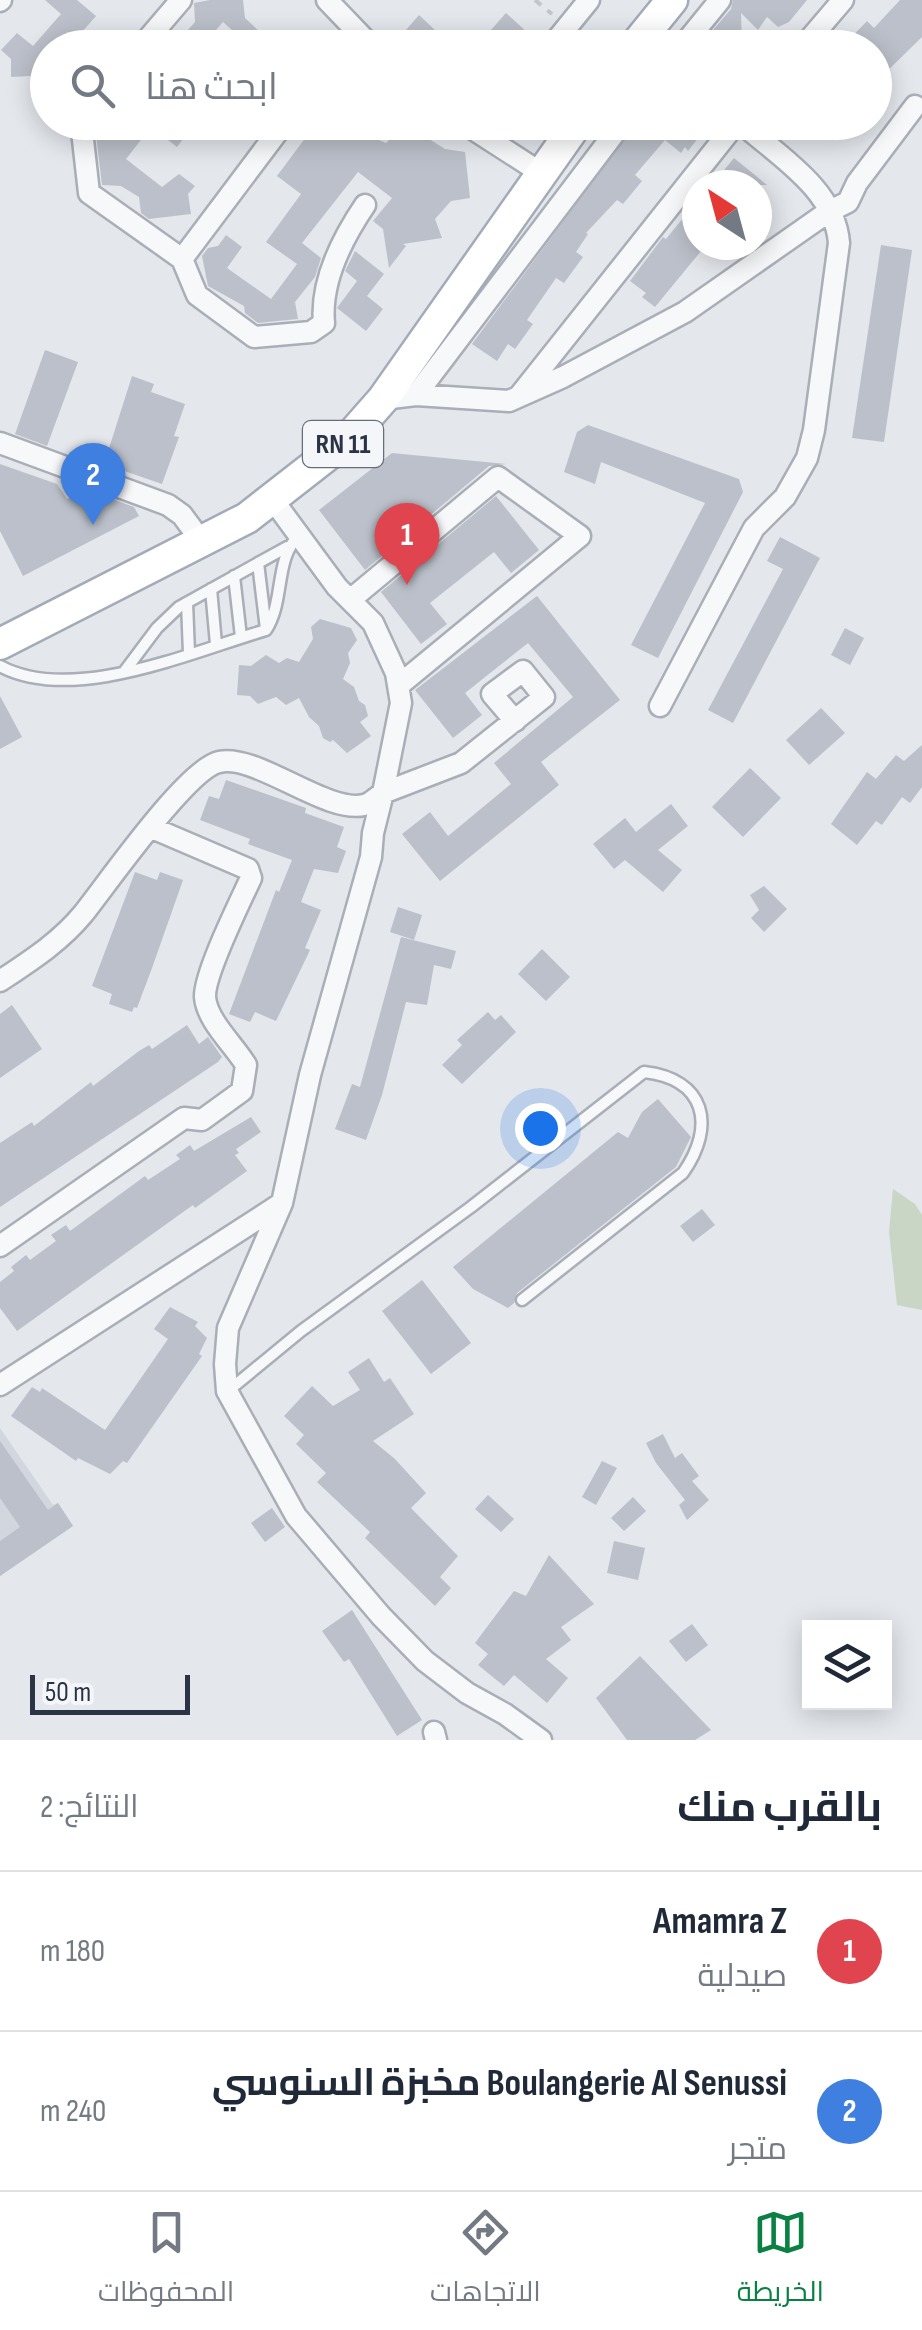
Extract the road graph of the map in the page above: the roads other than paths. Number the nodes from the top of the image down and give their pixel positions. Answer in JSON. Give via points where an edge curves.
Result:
{"nodes":[{"id":1,"x":180,"y":0,"type":"edge"},
{"id":2,"x":327,"y":0,"type":"edge"},
{"id":3,"x":590,"y":0,"type":"edge"},
{"id":4,"x":672,"y":0,"type":"edge"},
{"id":5,"x":720,"y":0,"type":"edge"},
{"id":6,"x":843,"y":0,"type":"edge"},
{"id":7,"x":155,"y":30,"type":"edge"},
{"id":8,"x":353,"y":30,"type":"edge"},
{"id":9,"x":565,"y":30,"type":"edge"},
{"id":10,"x":652,"y":30,"type":"edge"},
{"id":11,"x":696,"y":30,"type":"edge"},
{"id":12,"x":817,"y":30,"type":"edge"},
{"id":13,"x":915,"y":106,"type":"dead end"},
{"id":14,"x":892,"y":137,"type":"edge"},
{"id":15,"x":83,"y":140,"type":"edge"},
{"id":16,"x":271,"y":140,"type":"edge"},
{"id":17,"x":490,"y":140,"type":"edge"},
{"id":18,"x":565,"y":140,"type":"edge"},
{"id":19,"x":610,"y":140,"type":"edge"},
{"id":20,"x":724,"y":140,"type":"edge"},
{"id":21,"x":759,"y":140,"type":"edge"},
{"id":22,"x":889,"y":140,"type":"edge"},
{"id":23,"x":540,"y":173,"type":"junction"},
{"id":24,"x":365,"y":206,"type":"dead end"},
{"id":25,"x":828,"y":212,"type":"junction"},
{"id":26,"x":182,"y":258,"type":"junction"},
{"id":27,"x":416,"y":395,"type":"junction"},
{"id":28,"x":518,"y":396,"type":"junction"},
{"id":29,"x":383,"y":400,"type":"junction"},
{"id":30,"x":0,"y":443,"type":"edge"},
{"id":31,"x":272,"y":500,"type":"junction"},
{"id":32,"x":293,"y":540,"type":"junction"},
{"id":33,"x":202,"y":542,"type":"junction"},
{"id":34,"x":258,"y":563,"type":"junction"},
{"id":35,"x":234,"y":576,"type":"junction"},
{"id":36,"x":212,"y":589,"type":"junction"},
{"id":37,"x":350,"y":600,"type":"junction"},
{"id":38,"x":186,"y":603,"type":"junction"},
{"id":39,"x":266,"y":630,"type":"junction"},
{"id":40,"x":241,"y":637,"type":"junction"},
{"id":41,"x":0,"y":644,"type":"edge"},
{"id":42,"x":216,"y":644,"type":"junction"},
{"id":43,"x":189,"y":652,"type":"junction"},
{"id":44,"x":0,"y":666,"type":"edge"},
{"id":45,"x":124,"y":672,"type":"junction"},
{"id":46,"x":398,"y":686,"type":"junction"},
{"id":47,"x":660,"y":706,"type":"dead end"},
{"id":48,"x":514,"y":721,"type":"dead end"},
{"id":49,"x":383,"y":793,"type":"junction"},
{"id":50,"x":150,"y":828,"type":"junction"},
{"id":51,"x":0,"y":981,"type":"edge"},
{"id":52,"x":282,"y":1203,"type":"junction"},
{"id":53,"x":250,"y":1224,"type":"junction"},
{"id":54,"x":272,"y":1232,"type":"junction"},
{"id":55,"x":0,"y":1246,"type":"edge"},
{"id":56,"x":522,"y":1300,"type":"dead end"},
{"id":57,"x":0,"y":1385,"type":"edge"},
{"id":58,"x":227,"y":1392,"type":"junction"},
{"id":59,"x":541,"y":1740,"type":"edge"}],
"edges":[{"from":1,"to":7,"type":"street"},
{"from":2,"to":8,"type":"street"},
{"from":3,"to":9,"type":"street"},
{"from":4,"to":10,"type":"main road"},
{"from":5,"to":11,"type":"street"},
{"from":6,"to":12,"type":"street"},
{"from":13,"to":14,"type":"street"},
{"from":15,"to":26,"type":"street","via":[[89,193]]},
{"from":16,"to":26,"type":"street"},
{"from":17,"to":23,"type":"street"},
{"from":18,"to":23,"type":"main road","number":"RN 11"},
{"from":19,"to":27,"type":"street"},
{"from":20,"to":28,"type":"street"},
{"from":21,"to":25,"type":"street","via":[[818,190]]},
{"from":22,"to":25,"type":"street","via":[[848,202]]},
{"from":23,"to":29,"type":"main road","number":"RN 11"},
{"from":24,"to":26,"type":"street","via":[[339,248],[322,304],[324,323],[311,332],[254,337],[197,295]]},
{"from":25,"to":28,"type":"street","via":[[684,312]]},
{"from":25,"to":47,"type":"street","via":[[839,243],[807,458],[785,497],[754,528]]},
{"from":27,"to":28,"type":"street","via":[[495,403]]},
{"from":27,"to":29,"type":"street"},
{"from":29,"to":31,"type":"main road","number":"RN 11","via":[[348,440]]},
{"from":30,"to":33,"type":"street","via":[[168,504]]},
{"from":31,"to":32,"type":"street"},
{"from":31,"to":33,"type":"main road","number":"RN 11"},
{"from":32,"to":34,"type":"lane"},
{"from":32,"to":37,"type":"street"},
{"from":32,"to":39,"type":"lane"},
{"from":33,"to":41,"type":"main road","number":"RN 11"},
{"from":34,"to":35,"type":"lane"},
{"from":34,"to":39,"type":"lane"},
{"from":35,"to":36,"type":"lane"},
{"from":35,"to":40,"type":"lane"},
{"from":36,"to":38,"type":"lane"},
{"from":36,"to":42,"type":"lane"},
{"from":37,"to":46,"type":"street","via":[[372,623]]},
{"from":37,"to":46,"type":"street","via":[[498,477],[580,536]]},
{"from":38,"to":43,"type":"lane"},
{"from":38,"to":45,"type":"lane"},
{"from":39,"to":40,"type":"lane"},
{"from":40,"to":42,"type":"lane"},
{"from":42,"to":43,"type":"lane"},
{"from":43,"to":45,"type":"lane"},
{"from":44,"to":45,"type":"lane","via":[[46,680],[96,680]]},
{"from":46,"to":49,"type":"street","via":[[401,703]]},
{"from":48,"to":49,"type":"street","via":[[462,763]]},
{"from":49,"to":50,"type":"street","via":[[365,805],[346,806],[223,760],[207,766]]},
{"from":49,"to":52,"type":"street"},
{"from":50,"to":51,"type":"street","via":[[82,915]]},
{"from":50,"to":55,"type":"street","via":[[248,869],[251,878],[205,997],[246,1065],[242,1091],[202,1120],[184,1118]]},
{"from":52,"to":53,"type":"street"},
{"from":52,"to":54,"type":"street"},
{"from":53,"to":54,"type":"street"},
{"from":53,"to":57,"type":"street"},
{"from":54,"to":58,"type":"street","via":[[228,1328]]},
{"from":56,"to":58,"type":"lane","via":[[684,1173],[700,1150],[703,1122],[692,1092],[666,1074],[644,1072]]},
{"from":58,"to":59,"type":"street","via":[[296,1516],[381,1616],[425,1661]]}]}
